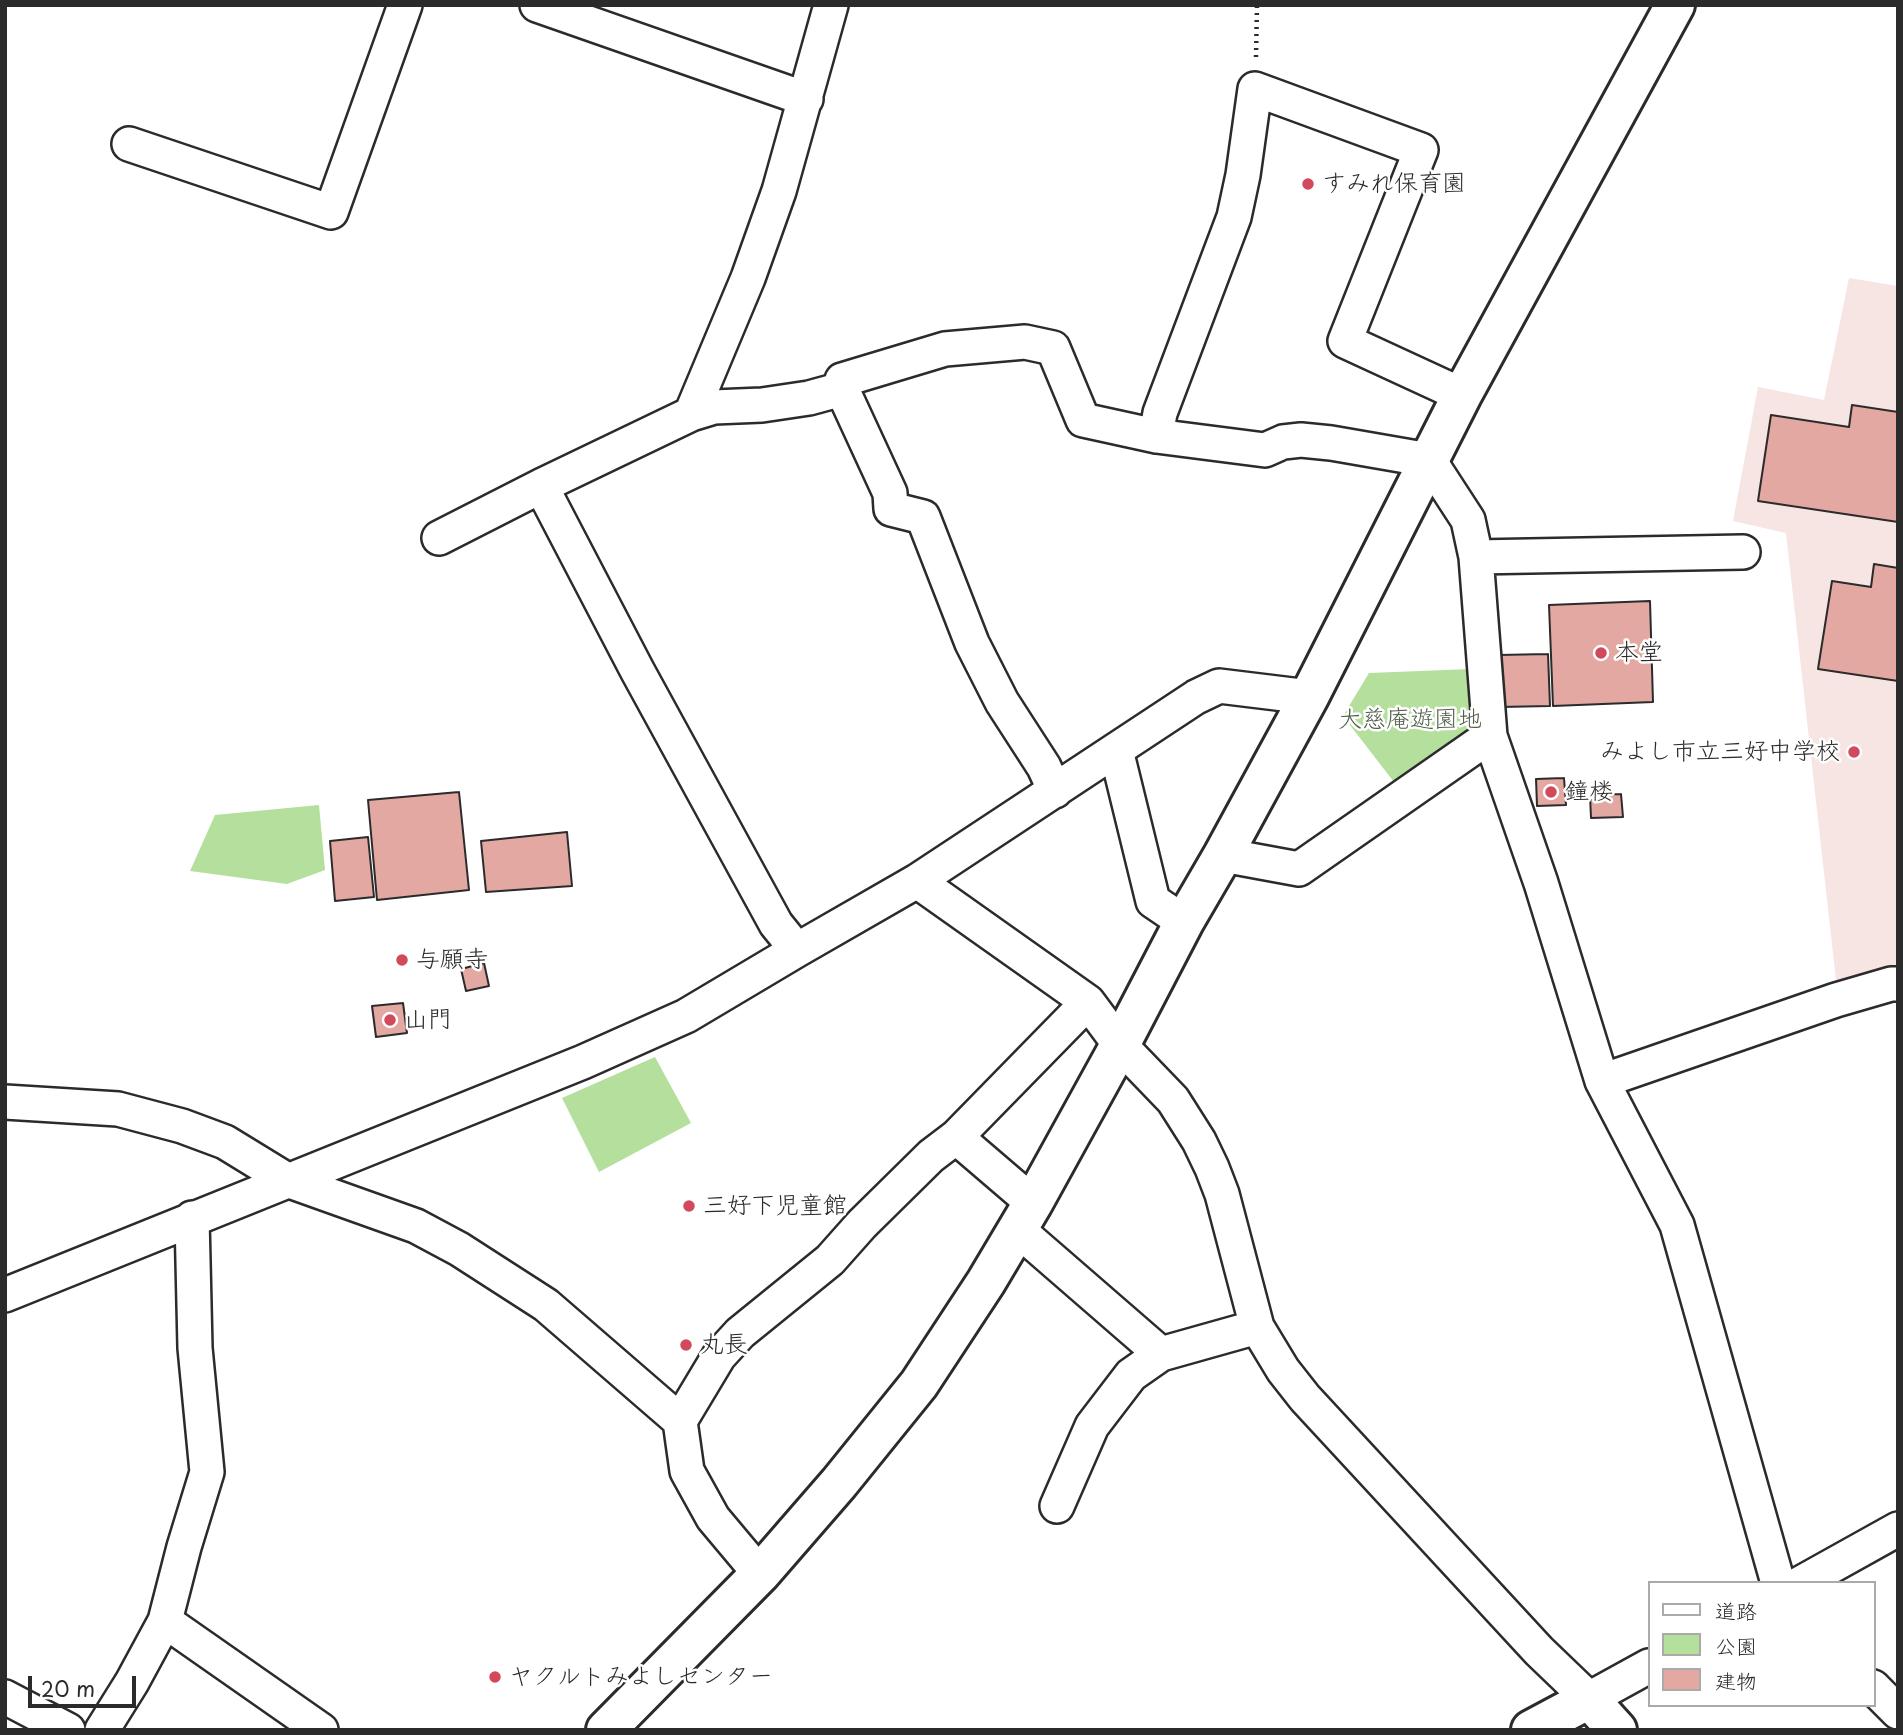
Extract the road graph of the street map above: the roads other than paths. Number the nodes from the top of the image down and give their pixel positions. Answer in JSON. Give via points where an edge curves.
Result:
{"nodes":[{"id":1,"x":405,"y":5,"type":"edge"},
{"id":2,"x":537,"y":5,"type":"edge"},
{"id":3,"x":831,"y":5,"type":"edge"},
{"id":4,"x":1675,"y":5,"type":"edge"},
{"id":5,"x":806,"y":99,"type":"junction"},
{"id":6,"x":129,"y":144,"type":"dead end"},
{"id":7,"x":842,"y":388,"type":"junction"},
{"id":8,"x":1462,"y":395,"type":"junction"},
{"id":9,"x":691,"y":414,"type":"junction"},
{"id":10,"x":1157,"y":436,"type":"junction"},
{"id":11,"x":1429,"y":460,"type":"junction"},
{"id":12,"x":541,"y":486,"type":"junction"},
{"id":13,"x":439,"y":538,"type":"dead end"},
{"id":14,"x":1743,"y":552,"type":"dead end"},
{"id":15,"x":1476,"y":557,"type":"junction"},
{"id":16,"x":1309,"y":698,"type":"junction"},
{"id":17,"x":1490,"y":736,"type":"junction"},
{"id":18,"x":1116,"y":750,"type":"junction"},
{"id":19,"x":1055,"y":792,"type":"junction"},
{"id":20,"x":1223,"y":855,"type":"junction"},
{"id":21,"x":917,"y":881,"type":"junction"},
{"id":22,"x":1184,"y":922,"type":"junction"},
{"id":23,"x":797,"y":950,"type":"junction"},
{"id":24,"x":1898,"y":984,"type":"edge"},
{"id":25,"x":1088,"y":1002,"type":"junction"},
{"id":26,"x":1120,"y":1045,"type":"junction"},
{"id":27,"x":1602,"y":1081,"type":"junction"},
{"id":28,"x":5,"y":1102,"type":"edge"},
{"id":29,"x":956,"y":1137,"type":"junction"},
{"id":30,"x":287,"y":1180,"type":"junction"},
{"id":31,"x":1025,"y":1216,"type":"junction"},
{"id":32,"x":192,"y":1219,"type":"junction"},
{"id":33,"x":5,"y":1295,"type":"edge"},
{"id":34,"x":1257,"y":1327,"type":"junction"},
{"id":35,"x":1161,"y":1354,"type":"junction"},
{"id":36,"x":680,"y":1421,"type":"junction"},
{"id":37,"x":1057,"y":1506,"type":"dead end"},
{"id":38,"x":1898,"y":1529,"type":"edge"},
{"id":39,"x":760,"y":1574,"type":"junction"},
{"id":40,"x":1777,"y":1581,"type":"edge"},
{"id":41,"x":1805,"y":1581,"type":"edge"},
{"id":42,"x":165,"y":1621,"type":"junction"},
{"id":43,"x":1647,"y":1667,"type":"edge"},
{"id":44,"x":1875,"y":1689,"type":"edge"},
{"id":45,"x":5,"y":1697,"type":"edge"},
{"id":46,"x":1589,"y":1699,"type":"junction"},
{"id":47,"x":1898,"y":1712,"type":"edge"},
{"id":48,"x":68,"y":1730,"type":"edge"},
{"id":49,"x":102,"y":1730,"type":"edge"},
{"id":50,"x":321,"y":1730,"type":"edge"},
{"id":51,"x":606,"y":1730,"type":"edge"},
{"id":52,"x":1531,"y":1730,"type":"edge"},
{"id":53,"x":1617,"y":1730,"type":"edge"}],
"edges":[{"from":1,"to":6,"type":"street","via":[[331,212]]},
{"from":2,"to":5,"type":"street"},
{"from":3,"to":5,"type":"street"},
{"from":4,"to":8,"type":"street"},
{"from":5,"to":9,"type":"street","via":[[748,278]]},
{"from":7,"to":9,"type":"street","via":[[809,398],[714,407]]},
{"from":7,"to":10,"type":"street","via":[[842,380],[945,349],[1025,342],[1053,348],[1083,420]]},
{"from":7,"to":19,"type":"street","via":[[890,493],[891,509],[923,517],[972,643]]},
{"from":8,"to":10,"type":"street","via":[[1345,341],[1421,150],[1255,89],[1234,217],[1160,413]]},
{"from":8,"to":11,"type":"street"},
{"from":9,"to":12,"type":"street"},
{"from":10,"to":11,"type":"street","via":[[1265,450],[1301,440]]},
{"from":11,"to":15,"type":"street","via":[[1468,520]]},
{"from":11,"to":16,"type":"street"},
{"from":12,"to":13,"type":"street"},
{"from":12,"to":23,"type":"street","via":[[769,912]]},
{"from":14,"to":15,"type":"street"},
{"from":15,"to":17,"type":"street"},
{"from":16,"to":18,"type":"street","via":[[1219,685]]},
{"from":16,"to":20,"type":"street"},
{"from":17,"to":20,"type":"street","via":[[1299,869]]},
{"from":17,"to":27,"type":"street"},
{"from":18,"to":19,"type":"street"},
{"from":18,"to":22,"type":"street","via":[[1153,901]]},
{"from":19,"to":21,"type":"street"},
{"from":20,"to":22,"type":"street"},
{"from":21,"to":23,"type":"street"},
{"from":21,"to":25,"type":"street"},
{"from":22,"to":26,"type":"street"},
{"from":23,"to":30,"type":"street","via":[[686,1016]]},
{"from":24,"to":27,"type":"street","via":[[1836,1000]]},
{"from":25,"to":26,"type":"street"},
{"from":25,"to":29,"type":"street"},
{"from":26,"to":31,"type":"street"},
{"from":26,"to":34,"type":"street","via":[[1173,1100],[1204,1150],[1222,1194]]},
{"from":27,"to":40,"type":"street","via":[[1677,1225]]},
{"from":28,"to":30,"type":"street","via":[[118,1110],[182,1126],[225,1142]]},
{"from":29,"to":31,"type":"street"},
{"from":29,"to":36,"type":"street","via":[[931,1156],[830,1260],[740,1333],[719,1356]]},
{"from":30,"to":32,"type":"street"},
{"from":30,"to":36,"type":"street","via":[[416,1226],[480,1262],[546,1305]]},
{"from":31,"to":35,"type":"street"},
{"from":31,"to":39,"type":"street","via":[[919,1384]]},
{"from":32,"to":33,"type":"street"},
{"from":32,"to":42,"type":"street","via":[[195,1348],[206,1472]]},
{"from":34,"to":35,"type":"street"},
{"from":34,"to":46,"type":"street","via":[[1305,1398]]},
{"from":35,"to":37,"type":"street","via":[[1131,1375],[1091,1426]]},
{"from":36,"to":39,"type":"street","via":[[687,1471],[713,1518]]},
{"from":38,"to":41,"type":"street"},
{"from":39,"to":51,"type":"street"},
{"from":42,"to":49,"type":"street"},
{"from":42,"to":50,"type":"street"},
{"from":43,"to":46,"type":"street"},
{"from":44,"to":47,"type":"street"},
{"from":45,"to":48,"type":"street"},
{"from":46,"to":52,"type":"street"},
{"from":46,"to":53,"type":"street"}]}
